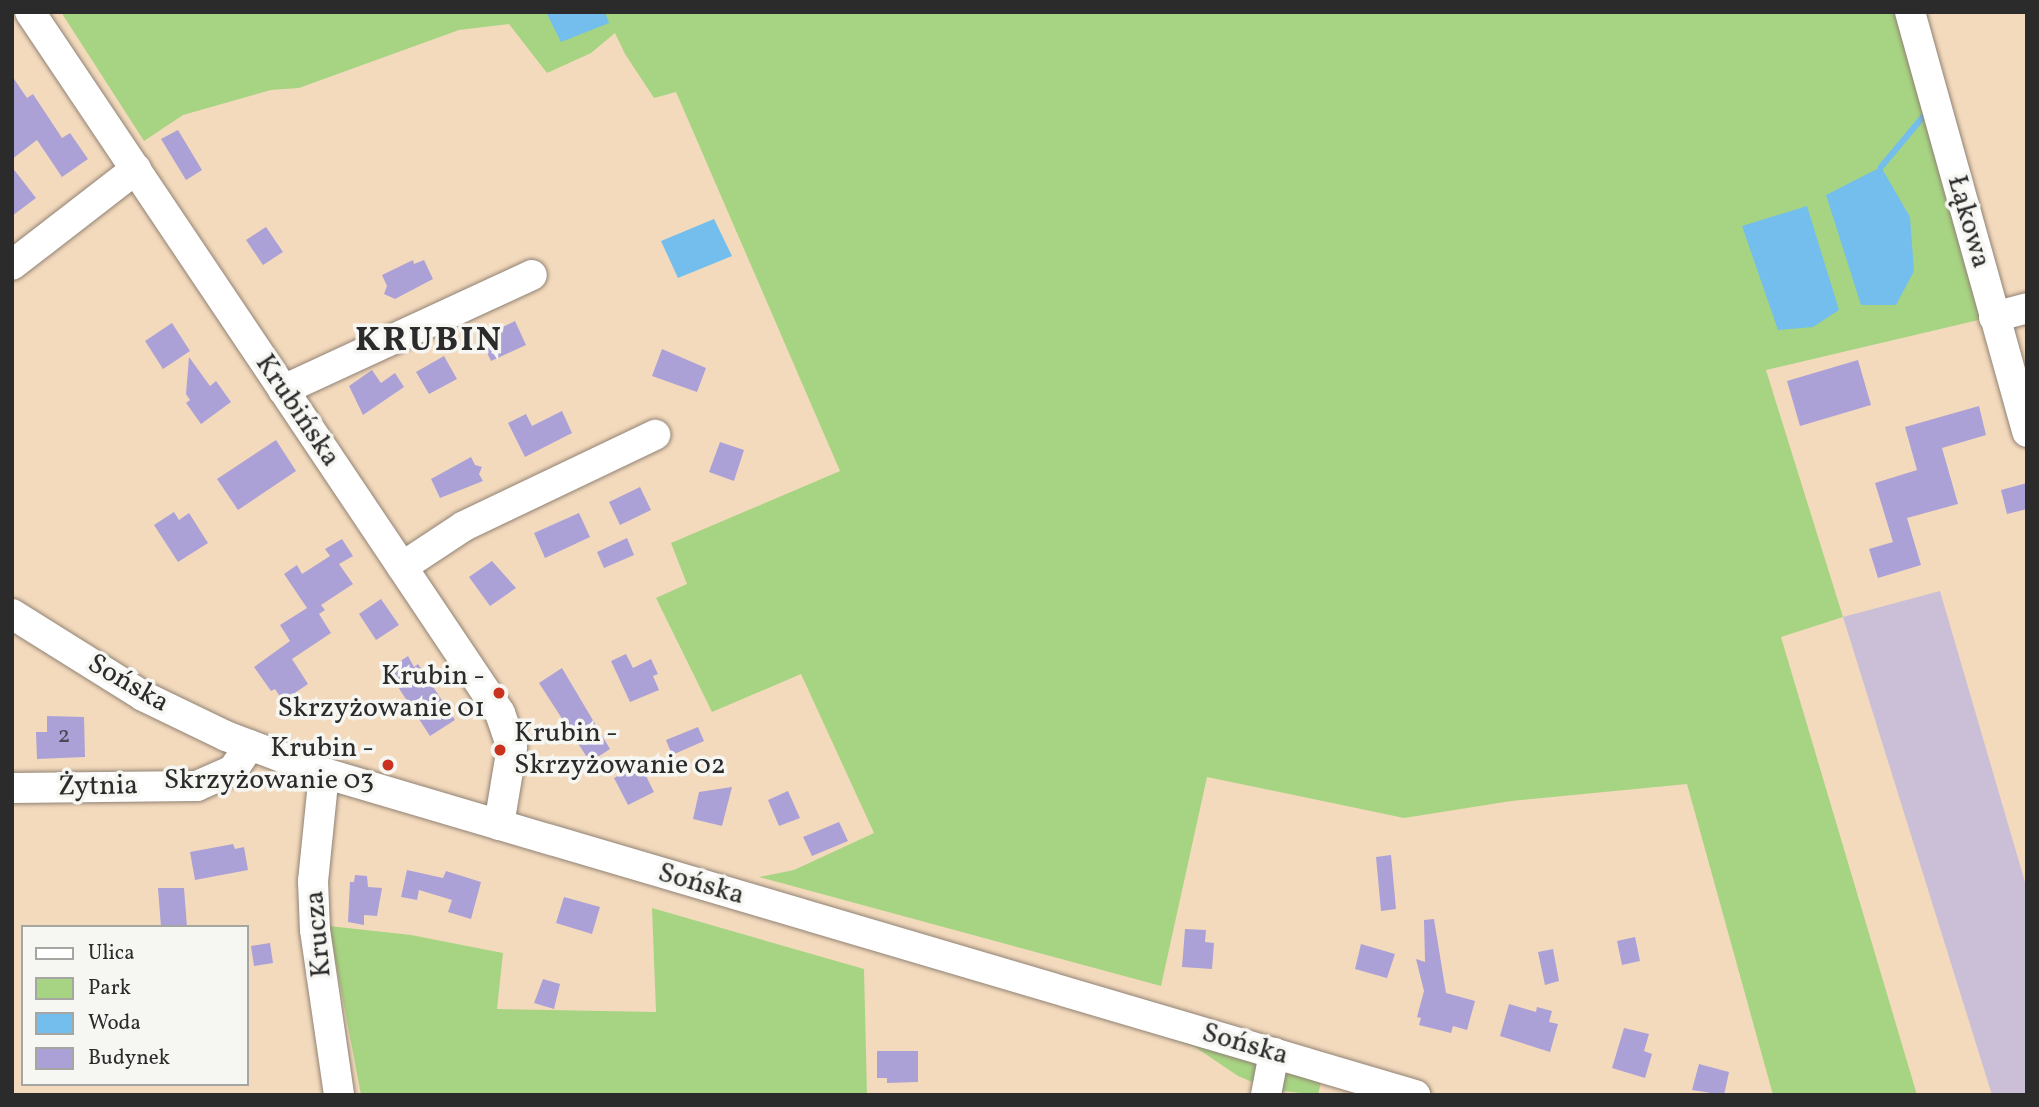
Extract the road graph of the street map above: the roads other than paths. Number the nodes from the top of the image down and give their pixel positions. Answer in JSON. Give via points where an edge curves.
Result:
{"nodes":[{"id":1,"x":30,"y":12,"type":"edge"},
{"id":2,"x":1910,"y":12,"type":"edge"},
{"id":3,"x":136,"y":169,"type":"junction"},
{"id":4,"x":12,"y":265,"type":"edge"},
{"id":5,"x":533,"y":275,"type":"dead end"},
{"id":6,"x":2027,"y":308,"type":"edge"},
{"id":7,"x":1994,"y":317,"type":"junction"},
{"id":8,"x":282,"y":390,"type":"junction"},
{"id":9,"x":2027,"y":432,"type":"edge"},
{"id":10,"x":655,"y":435,"type":"dead end"},
{"id":11,"x":402,"y":567,"type":"junction"},
{"id":12,"x":12,"y":614,"type":"edge"},
{"id":13,"x":250,"y":745,"type":"junction"},
{"id":14,"x":324,"y":773,"type":"junction"},
{"id":15,"x":12,"y":788,"type":"edge"},
{"id":16,"x":499,"y":825,"type":"junction"},
{"id":17,"x":1274,"y":1053,"type":"junction"},
{"id":18,"x":339,"y":1095,"type":"edge"},
{"id":19,"x":1266,"y":1095,"type":"edge"},
{"id":20,"x":1415,"y":1095,"type":"edge"}],
"edges":[{"from":1,"to":3,"type":"street","name":"Krubińska"},
{"from":2,"to":7,"type":"street","name":"Łąkowa"},
{"from":3,"to":4,"type":"street"},
{"from":3,"to":8,"type":"street","name":"Krubińska"},
{"from":5,"to":8,"type":"street"},
{"from":6,"to":7,"type":"street"},
{"from":7,"to":9,"type":"street","name":"Łąkowa"},
{"from":8,"to":11,"type":"street","name":"Krubińska"},
{"from":10,"to":11,"type":"street","via":[[464,526]]},
{"from":11,"to":16,"type":"street","name":"Krubińska","via":[[508,731],[511,762]]},
{"from":12,"to":13,"type":"street","name":"Sońska","via":[[143,696]]},
{"from":13,"to":14,"type":"street","name":"Sońska"},
{"from":13,"to":15,"type":"street","name":"Żytnia","via":[[233,770],[197,786]]},
{"from":14,"to":16,"type":"street","name":"Sońska"},
{"from":14,"to":18,"type":"street","name":"Krucza","via":[[313,881],[315,930]]},
{"from":16,"to":17,"type":"street","name":"Sońska"},
{"from":17,"to":19,"type":"street"},
{"from":17,"to":20,"type":"street","name":"Sońska"}]}
